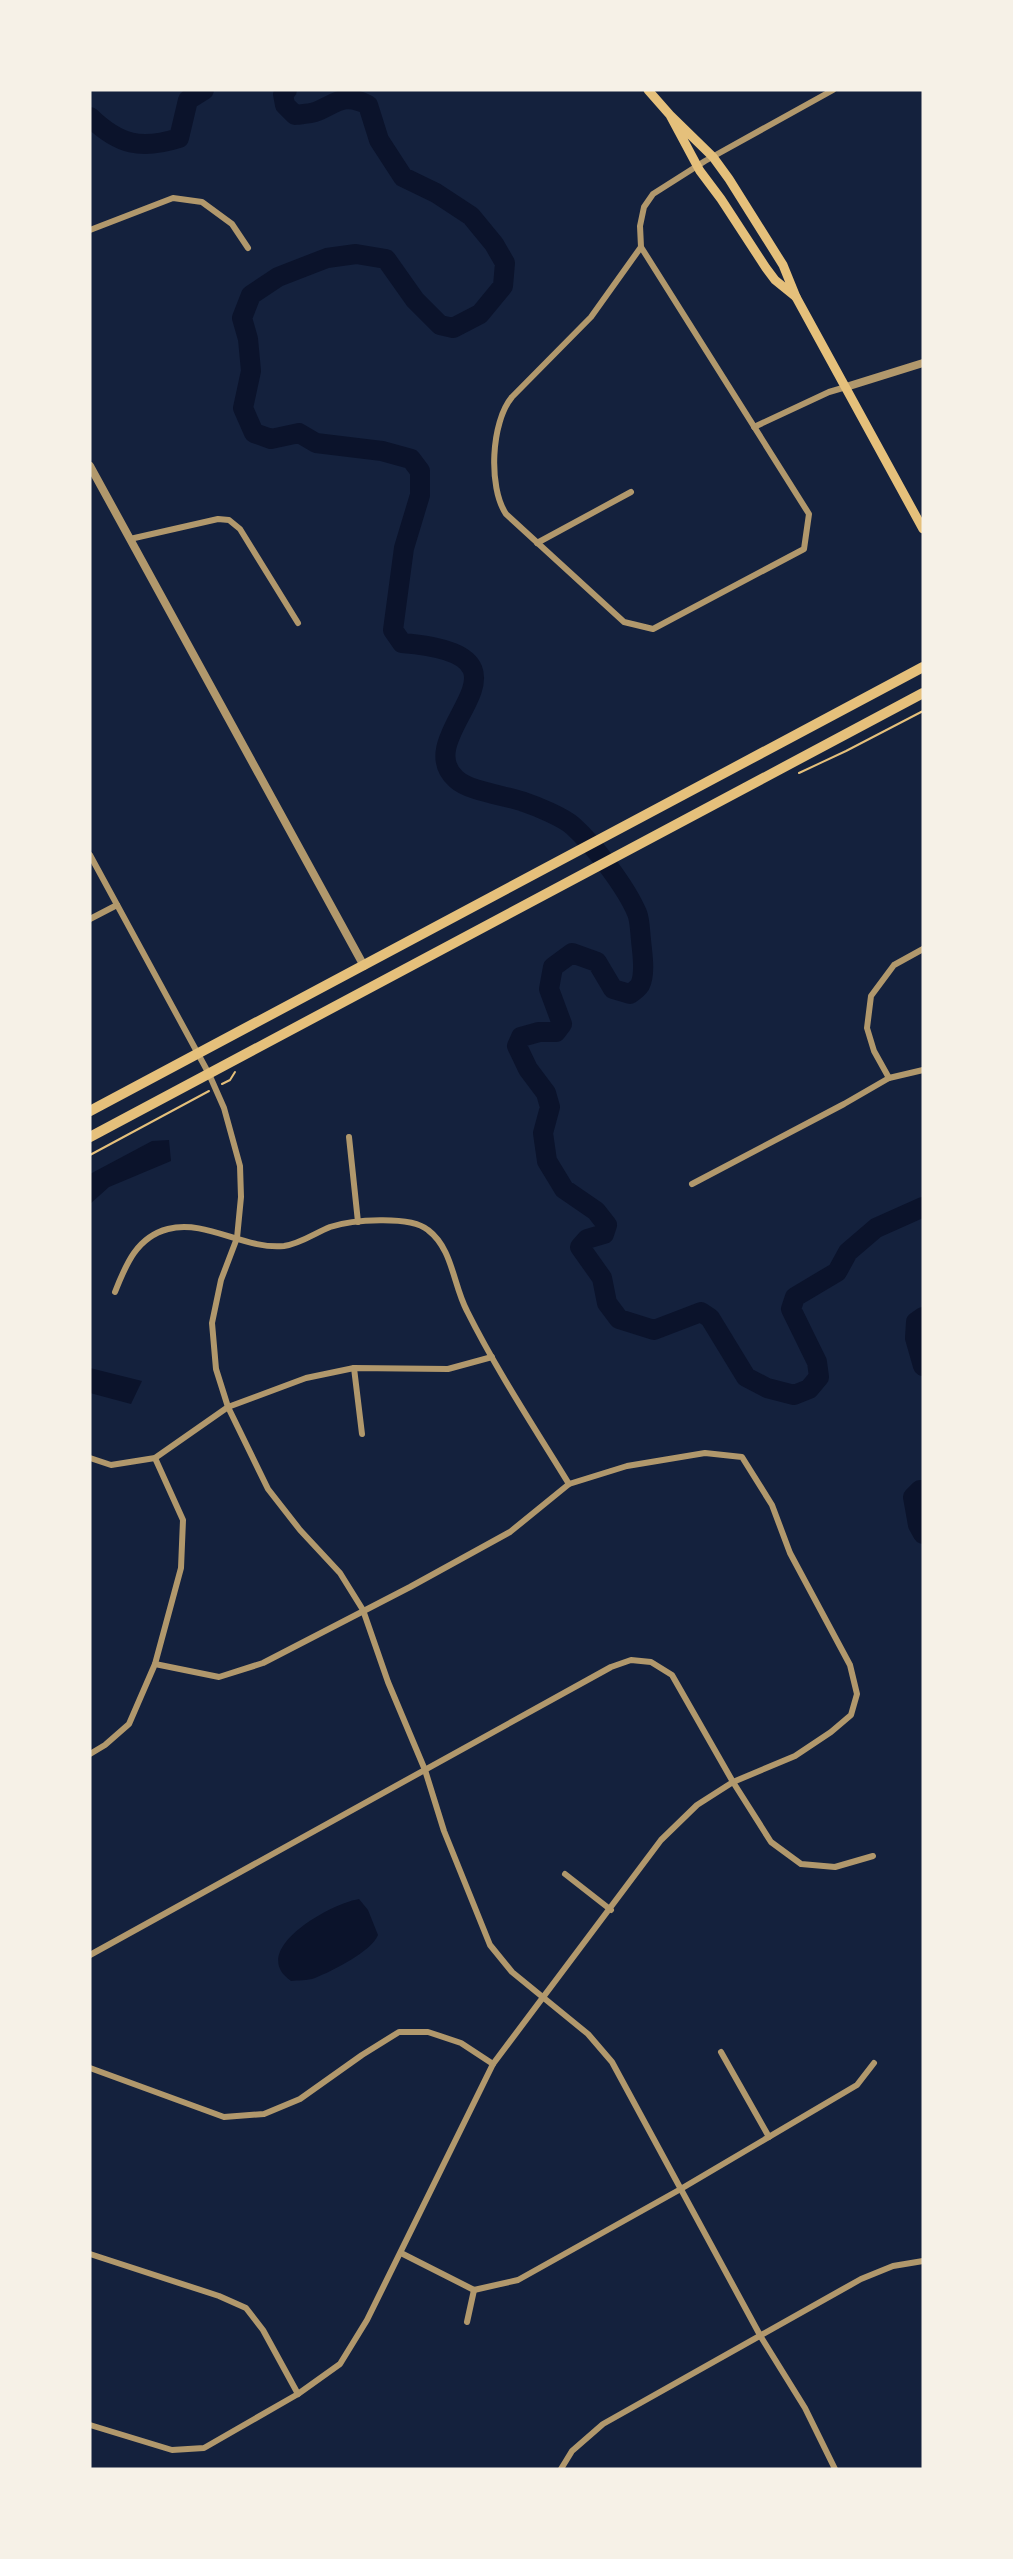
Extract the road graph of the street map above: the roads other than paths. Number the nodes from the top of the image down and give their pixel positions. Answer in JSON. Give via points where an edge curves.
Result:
{"nodes":[{"id":1,"x":648,"y":90,"type":"edge"},
{"id":2,"x":833,"y":90,"type":"edge"},
{"id":3,"x":670,"y":116,"type":"junction"},
{"id":4,"x":713,"y":157,"type":"junction"},
{"id":5,"x":698,"y":166,"type":"junction"},
{"id":6,"x":90,"y":230,"type":"edge"},
{"id":7,"x":641,"y":247,"type":"junction"},
{"id":8,"x":248,"y":248,"type":"dead end"},
{"id":9,"x":796,"y":297,"type":"junction"},
{"id":10,"x":923,"y":363,"type":"edge"},
{"id":11,"x":846,"y":387,"type":"junction"},
{"id":12,"x":754,"y":427,"type":"junction"},
{"id":13,"x":90,"y":466,"type":"edge"},
{"id":14,"x":94,"y":481,"type":"edge"},
{"id":15,"x":631,"y":492,"type":"dead end"},
{"id":16,"x":923,"y":529,"type":"edge"},
{"id":17,"x":130,"y":539,"type":"junction"},
{"id":18,"x":537,"y":543,"type":"junction"},
{"id":19,"x":298,"y":623,"type":"dead end"},
{"id":20,"x":923,"y":668,"type":"edge"},
{"id":21,"x":923,"y":693,"type":"edge"},
{"id":22,"x":90,"y":855,"type":"edge"},
{"id":23,"x":117,"y":905,"type":"junction"},
{"id":24,"x":90,"y":919,"type":"edge"},
{"id":25,"x":923,"y":949,"type":"edge"},
{"id":26,"x":364,"y":966,"type":"junction"},
{"id":27,"x":198,"y":1054,"type":"junction"},
{"id":28,"x":923,"y":1070,"type":"edge"},
{"id":29,"x":209,"y":1074,"type":"junction"},
{"id":30,"x":889,"y":1078,"type":"junction"},
{"id":31,"x":90,"y":1111,"type":"edge"},
{"id":32,"x":90,"y":1137,"type":"edge"},
{"id":33,"x":349,"y":1137,"type":"dead end"},
{"id":34,"x":692,"y":1184,"type":"dead end"},
{"id":35,"x":358,"y":1222,"type":"junction"},
{"id":36,"x":237,"y":1238,"type":"junction"},
{"id":37,"x":115,"y":1292,"type":"dead end"},
{"id":38,"x":492,"y":1357,"type":"junction"},
{"id":39,"x":354,"y":1368,"type":"junction"},
{"id":40,"x":228,"y":1407,"type":"junction"},
{"id":41,"x":362,"y":1434,"type":"dead end"},
{"id":42,"x":90,"y":1458,"type":"edge"},
{"id":43,"x":155,"y":1458,"type":"junction"},
{"id":44,"x":569,"y":1484,"type":"junction"},
{"id":45,"x":363,"y":1610,"type":"junction"},
{"id":46,"x":155,"y":1664,"type":"junction"},
{"id":47,"x":90,"y":1754,"type":"edge"},
{"id":48,"x":425,"y":1770,"type":"junction"},
{"id":49,"x":734,"y":1782,"type":"junction"},
{"id":50,"x":873,"y":1856,"type":"dead end"},
{"id":51,"x":565,"y":1874,"type":"dead end"},
{"id":52,"x":610,"y":1910,"type":"junction"},
{"id":53,"x":90,"y":1955,"type":"edge"},
{"id":54,"x":542,"y":1997,"type":"junction"},
{"id":55,"x":721,"y":2052,"type":"dead end"},
{"id":56,"x":874,"y":2063,"type":"dead end"},
{"id":57,"x":493,"y":2064,"type":"junction"},
{"id":58,"x":90,"y":2068,"type":"edge"},
{"id":59,"x":769,"y":2137,"type":"junction"},
{"id":60,"x":679,"y":2190,"type":"junction"},
{"id":61,"x":401,"y":2253,"type":"junction"},
{"id":62,"x":90,"y":2254,"type":"edge"},
{"id":63,"x":921,"y":2261,"type":"edge"},
{"id":64,"x":474,"y":2290,"type":"junction"},
{"id":65,"x":467,"y":2322,"type":"dead end"},
{"id":66,"x":761,"y":2337,"type":"junction"},
{"id":67,"x":298,"y":2394,"type":"junction"},
{"id":68,"x":90,"y":2425,"type":"edge"},
{"id":69,"x":561,"y":2469,"type":"edge"},
{"id":70,"x":835,"y":2469,"type":"edge"}],
"edges":[{"from":1,"to":3,"type":"main road"},
{"from":2,"to":4,"type":"street"},
{"from":3,"to":4,"type":"main road"},
{"from":3,"to":5,"type":"main road"},
{"from":4,"to":5,"type":"street"},
{"from":4,"to":9,"type":"main road","via":[[783,266]]},
{"from":5,"to":7,"type":"street","via":[[653,194],[644,207]]},
{"from":5,"to":9,"type":"main road","via":[[766,268]]},
{"from":6,"to":8,"type":"street","via":[[173,198],[202,202],[232,224]]},
{"from":7,"to":12,"type":"street"},
{"from":7,"to":18,"type":"street","via":[[591,317],[503,407],[498,428],[496,492],[506,514]]},
{"from":9,"to":11,"type":"main road"},
{"from":10,"to":11,"type":"street"},
{"from":11,"to":12,"type":"street"},
{"from":11,"to":16,"type":"main road"},
{"from":12,"to":18,"type":"street","via":[[809,514],[804,549],[653,629],[624,622]]},
{"from":13,"to":14,"type":"street"},
{"from":14,"to":17,"type":"street"},
{"from":15,"to":18,"type":"street"},
{"from":17,"to":19,"type":"street","via":[[228,520],[240,529]]},
{"from":17,"to":26,"type":"street"},
{"from":20,"to":26,"type":"highway"},
{"from":21,"to":29,"type":"highway"},
{"from":22,"to":23,"type":"street"},
{"from":23,"to":24,"type":"street"},
{"from":23,"to":27,"type":"street"},
{"from":25,"to":30,"type":"street","via":[[894,965],[871,996],[867,1028]]},
{"from":26,"to":27,"type":"highway"},
{"from":27,"to":29,"type":"street"},
{"from":27,"to":31,"type":"highway"},
{"from":28,"to":30,"type":"street"},
{"from":29,"to":32,"type":"highway"},
{"from":29,"to":36,"type":"street","via":[[225,1108],[240,1166]]},
{"from":30,"to":34,"type":"street"},
{"from":33,"to":35,"type":"street"},
{"from":35,"to":36,"type":"street","via":[[333,1226],[287,1246],[255,1246]]},
{"from":35,"to":38,"type":"street","via":[[401,1220],[428,1229],[446,1252],[465,1309]]},
{"from":36,"to":37,"type":"street","via":[[186,1227],[156,1233],[134,1250]]},
{"from":36,"to":40,"type":"street","via":[[221,1280],[212,1323],[216,1369]]},
{"from":38,"to":39,"type":"street","via":[[448,1370]]},
{"from":38,"to":44,"type":"street"},
{"from":39,"to":40,"type":"street","via":[[278,1387]]},
{"from":39,"to":41,"type":"street"},
{"from":40,"to":43,"type":"street"},
{"from":40,"to":45,"type":"street","via":[[268,1489],[340,1573]]},
{"from":42,"to":43,"type":"street","via":[[111,1465]]},
{"from":43,"to":46,"type":"street","via":[[183,1520],[181,1568]]},
{"from":44,"to":45,"type":"street","via":[[510,1532]]},
{"from":44,"to":49,"type":"street","via":[[627,1466],[705,1453],[742,1456],[772,1505],[790,1553],[850,1665],[857,1694],[851,1715],[831,1732],[795,1756]]},
{"from":45,"to":46,"type":"street","via":[[263,1662],[219,1677]]},
{"from":45,"to":48,"type":"street"},
{"from":46,"to":47,"type":"street","via":[[129,1724]]},
{"from":48,"to":49,"type":"street","via":[[611,1667],[631,1660],[651,1662],[672,1675]]},
{"from":48,"to":53,"type":"street"},
{"from":48,"to":54,"type":"street","via":[[444,1831],[490,1945],[512,1972]]},
{"from":49,"to":50,"type":"street","via":[[771,1842],[801,1864],[835,1867]]},
{"from":49,"to":52,"type":"street","via":[[696,1805],[661,1840]]},
{"from":51,"to":52,"type":"street"},
{"from":52,"to":54,"type":"street"},
{"from":54,"to":57,"type":"street"},
{"from":54,"to":60,"type":"street","via":[[588,2034],[612,2062]]},
{"from":55,"to":59,"type":"street"},
{"from":56,"to":59,"type":"street","via":[[856,2085]]},
{"from":57,"to":58,"type":"street","via":[[461,2043],[428,2032],[399,2032],[300,2099],[264,2114],[224,2117]]},
{"from":57,"to":61,"type":"street"},
{"from":59,"to":60,"type":"street"},
{"from":60,"to":64,"type":"street","via":[[518,2280]]},
{"from":60,"to":66,"type":"street"},
{"from":61,"to":64,"type":"street"},
{"from":61,"to":67,"type":"street","via":[[340,2364]]},
{"from":62,"to":67,"type":"street","via":[[246,2308]]},
{"from":63,"to":66,"type":"street","via":[[893,2266],[861,2279]]},
{"from":64,"to":65,"type":"street"},
{"from":66,"to":69,"type":"street","via":[[603,2424],[572,2451]]},
{"from":66,"to":70,"type":"street","via":[[805,2409]]},
{"from":67,"to":68,"type":"street","via":[[204,2448],[172,2450]]}]}
